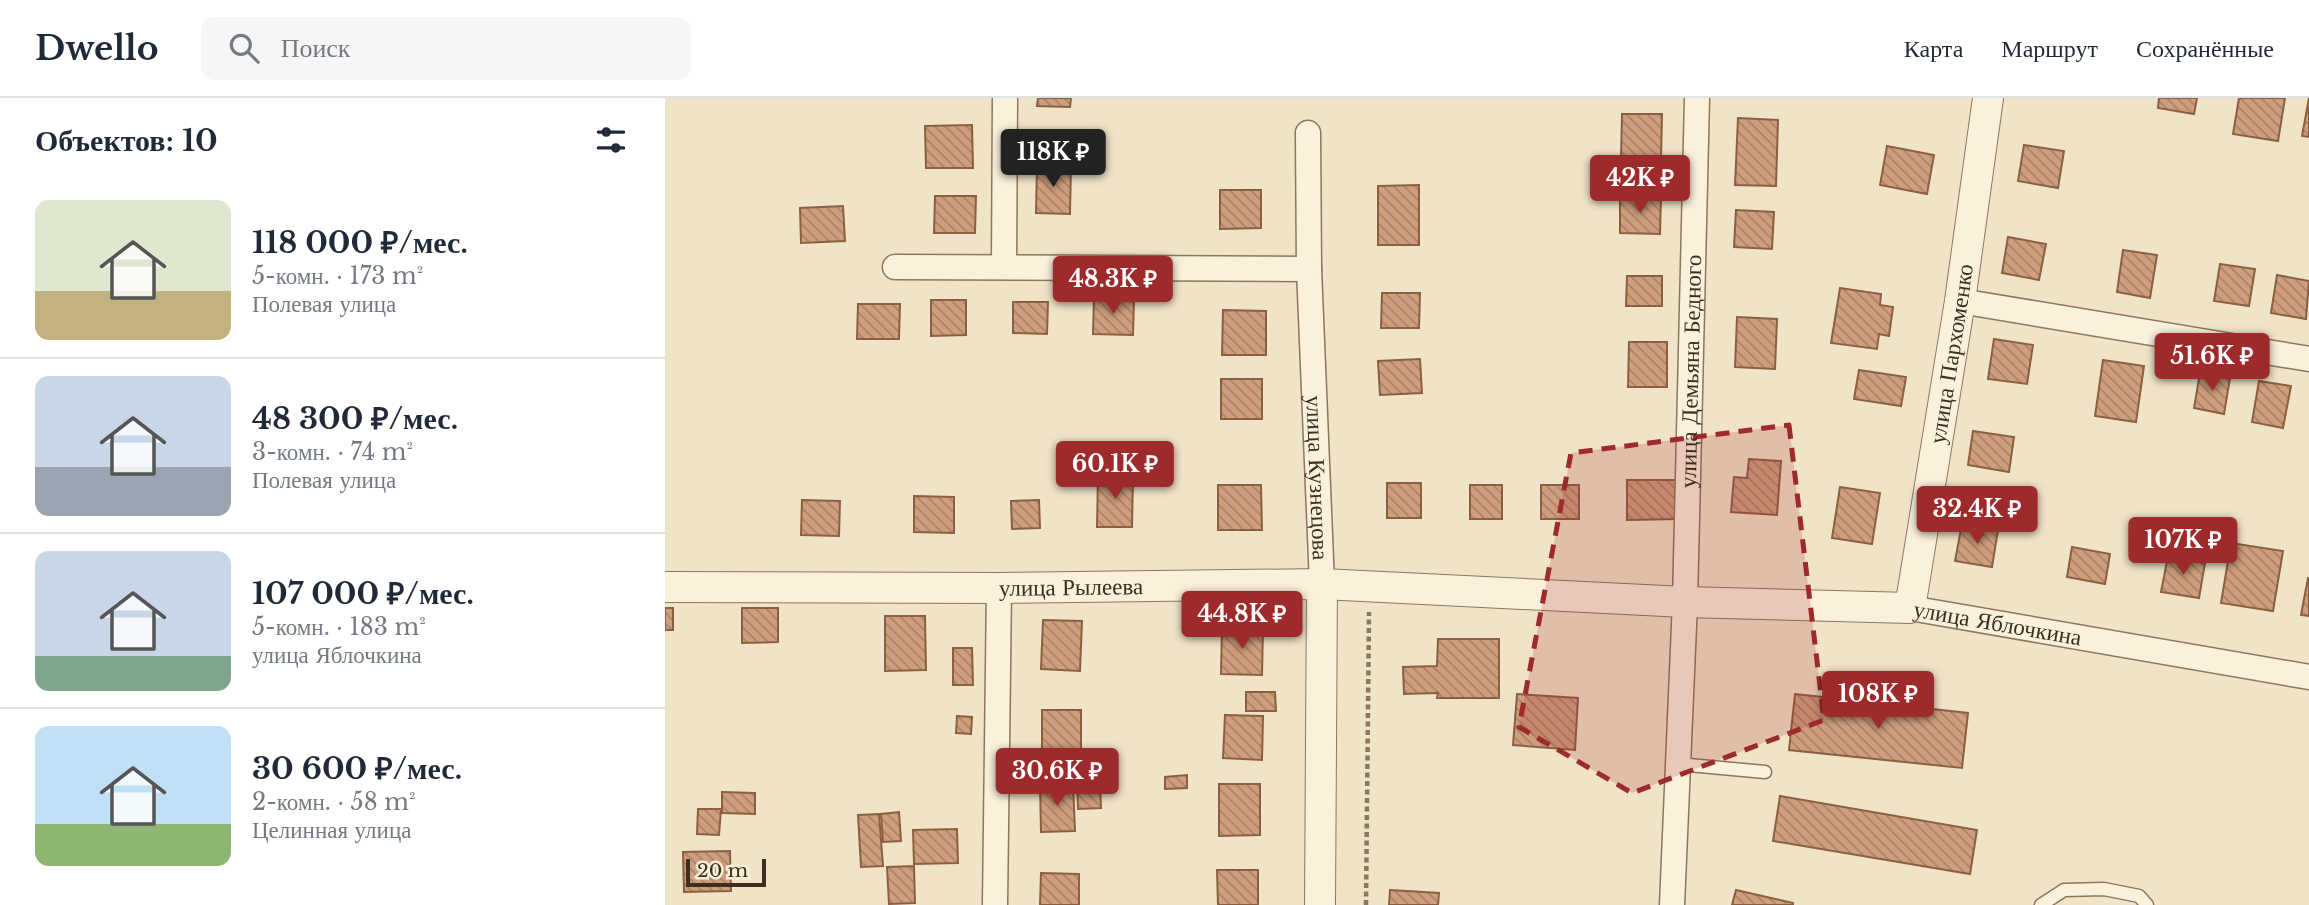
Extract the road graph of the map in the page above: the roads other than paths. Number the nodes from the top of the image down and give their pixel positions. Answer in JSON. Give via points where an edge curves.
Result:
{"nodes":[{"id":1,"x":1005,"y":98,"type":"edge"},
{"id":2,"x":1697,"y":98,"type":"edge"},
{"id":3,"x":1988,"y":98,"type":"edge"},
{"id":4,"x":1308,"y":133,"type":"dead end"},
{"id":5,"x":1004,"y":266,"type":"junction"},
{"id":6,"x":895,"y":267,"type":"dead end"},
{"id":7,"x":1309,"y":269,"type":"junction"},
{"id":8,"x":1960,"y":301,"type":"junction"},
{"id":9,"x":2309,"y":359,"type":"edge"},
{"id":10,"x":1322,"y":584,"type":"junction"},
{"id":11,"x":665,"y":587,"type":"edge"},
{"id":12,"x":999,"y":588,"type":"junction"},
{"id":13,"x":1685,"y":602,"type":"junction"},
{"id":14,"x":1910,"y":608,"type":"junction"},
{"id":15,"x":2309,"y":677,"type":"edge"},
{"id":16,"x":1678,"y":764,"type":"junction"},
{"id":17,"x":1765,"y":772,"type":"dead end"},
{"id":18,"x":995,"y":905,"type":"edge"},
{"id":19,"x":1320,"y":905,"type":"edge"},
{"id":20,"x":1672,"y":905,"type":"edge"},
{"id":21,"x":2041,"y":905,"type":"edge"},
{"id":22,"x":2147,"y":905,"type":"edge"}],
"edges":[{"from":1,"to":5,"type":"street"},
{"from":2,"to":13,"type":"street","name":"улица Демьяна Бедного"},
{"from":3,"to":8,"type":"street","name":"улица Пархоменко"},
{"from":4,"to":7,"type":"street","name":"улица Кузнецова"},
{"from":5,"to":6,"type":"street"},
{"from":5,"to":7,"type":"street"},
{"from":7,"to":10,"type":"street","name":"улица Кузнецова"},
{"from":8,"to":9,"type":"street"},
{"from":8,"to":14,"type":"street","name":"улица Пархоменко"},
{"from":10,"to":12,"type":"street","name":"улица Рылеева"},
{"from":10,"to":13,"type":"street","name":"улица Рылеева"},
{"from":10,"to":19,"type":"street","name":"улица Кузнецова"},
{"from":11,"to":12,"type":"street","name":"улица Рылеева"},
{"from":12,"to":18,"type":"street"},
{"from":13,"to":14,"type":"street","name":"улица Яблочкина"},
{"from":13,"to":16,"type":"street","name":"улица Демьяна Бедного"},
{"from":14,"to":15,"type":"street","name":"улица Яблочкина"},
{"from":16,"to":17,"type":"lane"},
{"from":16,"to":20,"type":"street","name":"улица Демьяна Бедного"},
{"from":21,"to":22,"type":"lane","via":[[2064,890],[2104,889],[2139,896]]}]}
